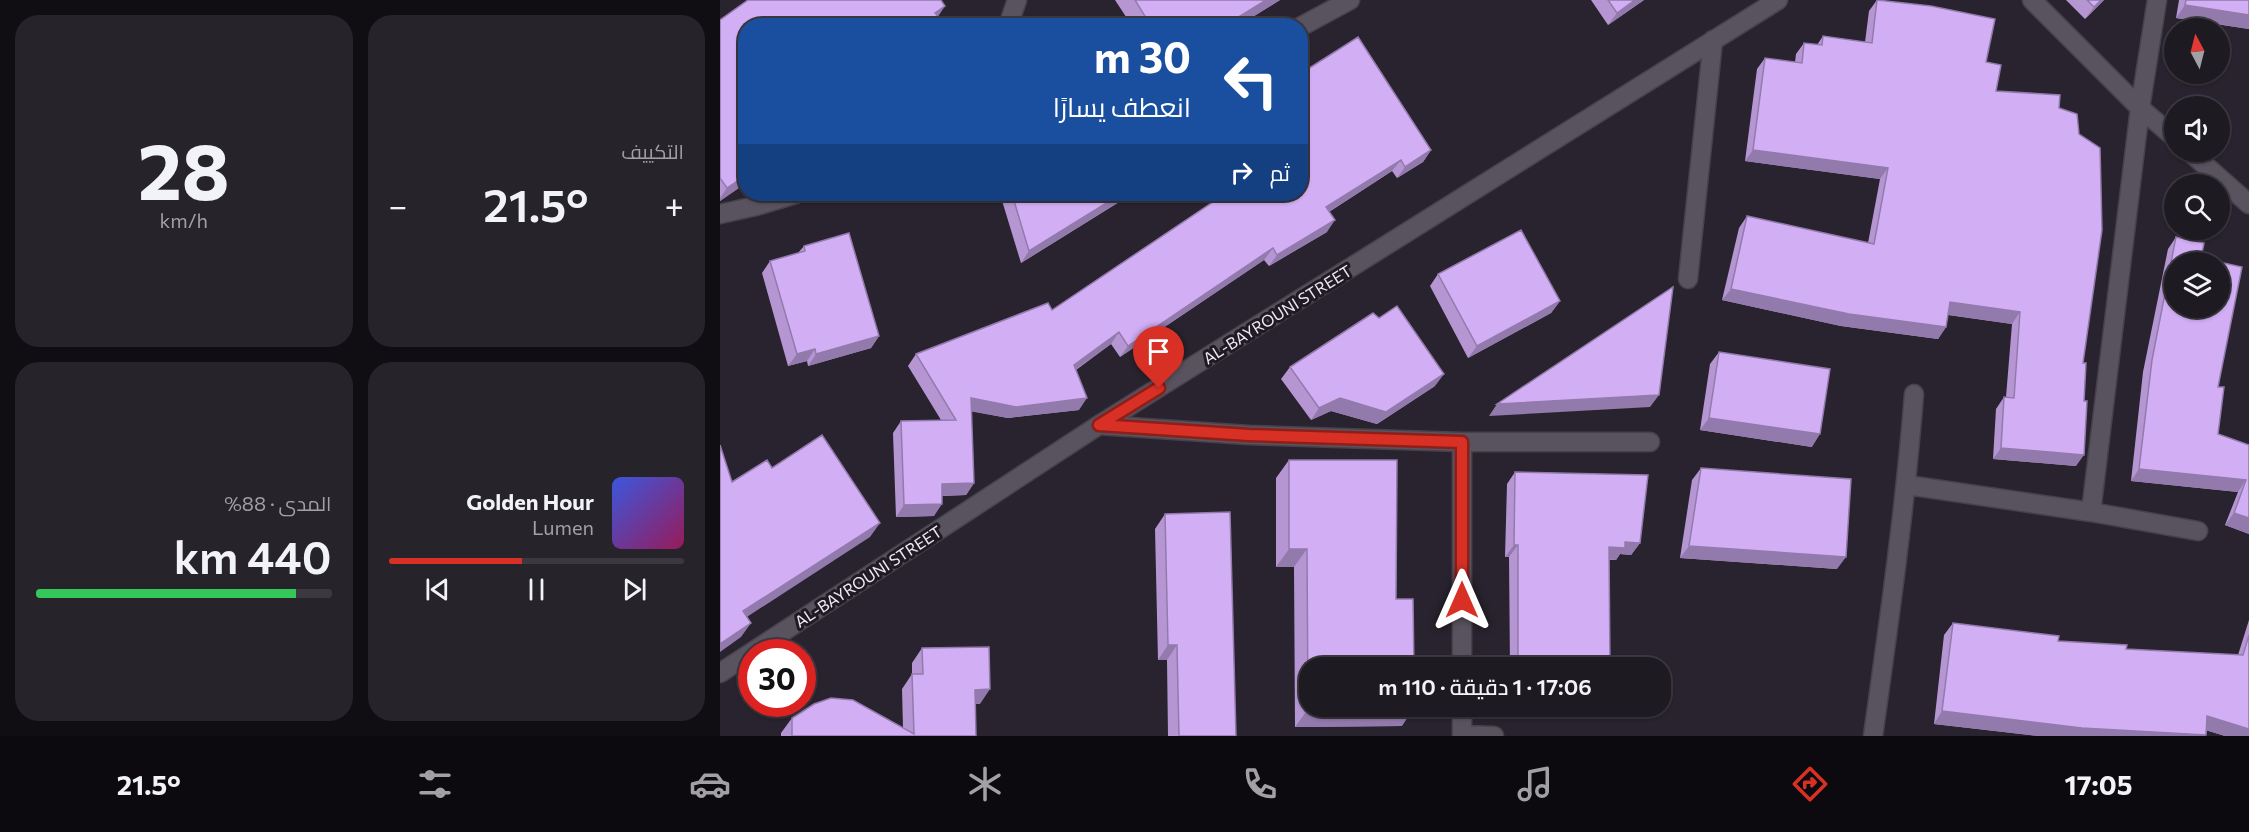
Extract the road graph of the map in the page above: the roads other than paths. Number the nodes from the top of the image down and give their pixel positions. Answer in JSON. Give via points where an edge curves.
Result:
{"nodes":[{"id":1,"x":1017,"y":0,"type":"edge"},
{"id":2,"x":1350,"y":0,"type":"edge"},
{"id":3,"x":1778,"y":0,"type":"edge"},
{"id":4,"x":2032,"y":0,"type":"edge"},
{"id":5,"x":2157,"y":0,"type":"edge"},
{"id":6,"x":1011,"y":18,"type":"edge"},
{"id":7,"x":1308,"y":23,"type":"edge"},
{"id":8,"x":1713,"y":40,"type":"junction"},
{"id":9,"x":2140,"y":108,"type":"junction"},
{"id":10,"x":2164,"y":129,"type":"edge"},
{"id":11,"x":2201,"y":162,"type":"edge"},
{"id":12,"x":773,"y":201,"type":"edge"},
{"id":13,"x":2249,"y":204,"type":"edge"},
{"id":14,"x":720,"y":214,"type":"edge"},
{"id":15,"x":1688,"y":279,"type":"dead end"},
{"id":16,"x":1914,"y":394,"type":"dead end"},
{"id":17,"x":1099,"y":425,"type":"junction"},
{"id":18,"x":1462,"y":442,"type":"junction"},
{"id":19,"x":1650,"y":442,"type":"dead end"},
{"id":20,"x":1907,"y":485,"type":"junction"},
{"id":21,"x":2091,"y":512,"type":"junction"},
{"id":22,"x":2198,"y":531,"type":"dead end"},
{"id":23,"x":1462,"y":657,"type":"edge"},
{"id":24,"x":720,"y":673,"type":"edge"},
{"id":25,"x":1462,"y":717,"type":"edge"},
{"id":26,"x":1461,"y":735,"type":"edge"},
{"id":27,"x":1494,"y":736,"type":"edge"},
{"id":28,"x":1873,"y":736,"type":"edge"}],
"edges":[{"from":1,"to":6,"type":"street"},
{"from":2,"to":7,"type":"street"},
{"from":3,"to":8,"type":"street","name":"AL-BAYROUNI STREET"},
{"from":4,"to":9,"type":"street"},
{"from":5,"to":9,"type":"street"},
{"from":8,"to":15,"type":"street"},
{"from":8,"to":17,"type":"street","name":"AL-BAYROUNI STREET"},
{"from":9,"to":10,"type":"street"},
{"from":9,"to":21,"type":"street"},
{"from":11,"to":13,"type":"street"},
{"from":12,"to":14,"type":"street"},
{"from":16,"to":20,"type":"street"},
{"from":17,"to":18,"type":"street"},
{"from":17,"to":24,"type":"street","name":"AL-BAYROUNI STREET"},
{"from":18,"to":19,"type":"street"},
{"from":18,"to":23,"type":"street"},
{"from":20,"to":21,"type":"street"},
{"from":20,"to":28,"type":"street"},
{"from":21,"to":22,"type":"street"},
{"from":25,"to":26,"type":"street"},
{"from":26,"to":27,"type":"street"}]}
